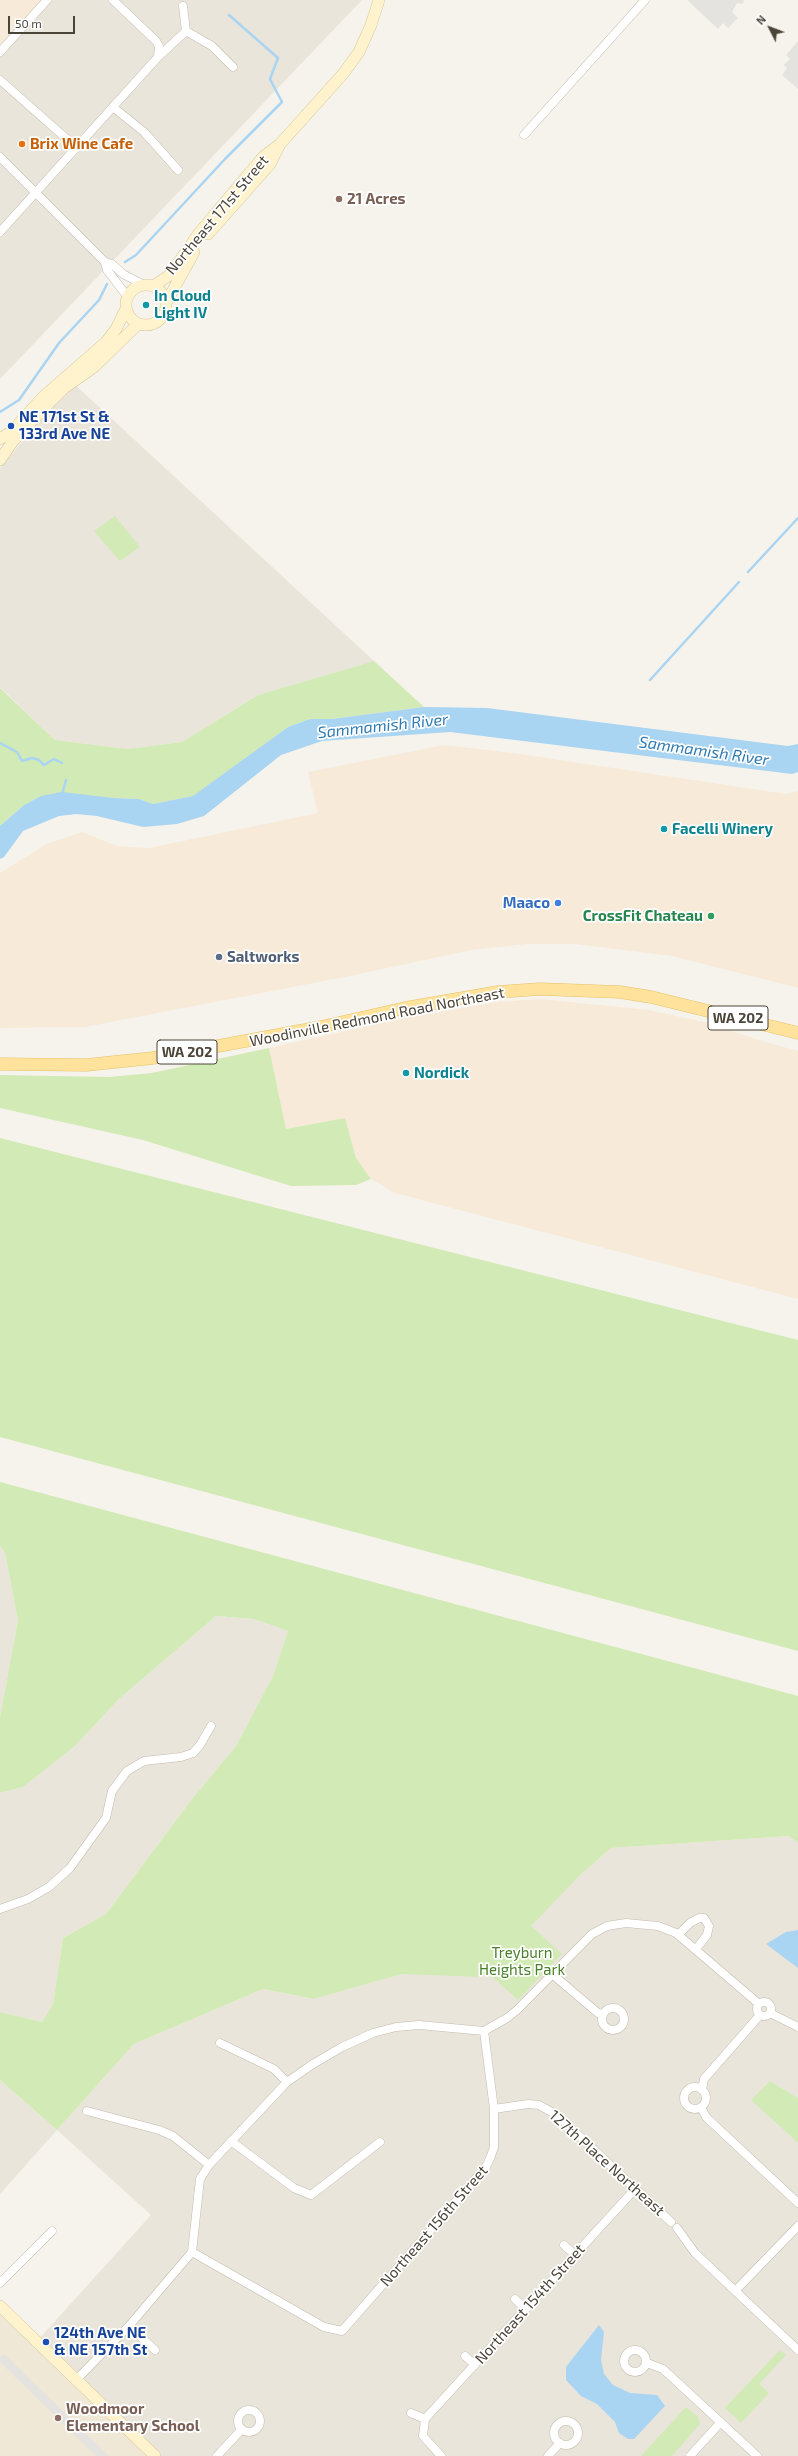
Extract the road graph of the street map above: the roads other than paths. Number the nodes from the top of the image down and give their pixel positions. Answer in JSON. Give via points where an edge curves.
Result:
{"nodes":[{"id":1,"x":48,"y":0,"type":"edge"},
{"id":2,"x":113,"y":0,"type":"edge"},
{"id":3,"x":379,"y":0,"type":"edge"},
{"id":4,"x":645,"y":0,"type":"edge"},
{"id":5,"x":183,"y":6,"type":"dead end"},
{"id":6,"x":186,"y":31,"type":"junction"},
{"id":7,"x":0,"y":52,"type":"edge"},
{"id":8,"x":158,"y":57,"type":"junction"},
{"id":9,"x":233,"y":67,"type":"dead end"},
{"id":10,"x":0,"y":80,"type":"edge"},
{"id":11,"x":113,"y":107,"type":"junction"},
{"id":12,"x":524,"y":135,"type":"dead end"},
{"id":13,"x":280,"y":144,"type":"junction"},
{"id":14,"x":77,"y":148,"type":"junction"},
{"id":15,"x":0,"y":157,"type":"edge"},
{"id":16,"x":178,"y":170,"type":"dead end"},
{"id":17,"x":36,"y":192,"type":"junction"},
{"id":18,"x":0,"y":232,"type":"edge"},
{"id":19,"x":105,"y":262,"type":"junction"},
{"id":20,"x":148,"y":285,"type":"junction"},
{"id":21,"x":127,"y":296,"type":"junction"},
{"id":22,"x":166,"y":303,"type":"junction"},
{"id":23,"x":126,"y":309,"type":"junction"},
{"id":24,"x":138,"y":324,"type":"junction"},
{"id":25,"x":0,"y":439,"type":"edge"},
{"id":26,"x":0,"y":460,"type":"edge"},
{"id":27,"x":798,"y":1033,"type":"edge"},
{"id":28,"x":0,"y":1064,"type":"edge"},
{"id":29,"x":211,"y":1726,"type":"dead end"},
{"id":30,"x":0,"y":1909,"type":"edge"},
{"id":31,"x":678,"y":1935,"type":"junction"},
{"id":32,"x":696,"y":1950,"type":"junction"},
{"id":33,"x":552,"y":1974,"type":"junction"},
{"id":34,"x":759,"y":2004,"type":"junction"},
{"id":35,"x":770,"y":2013,"type":"junction"},
{"id":36,"x":602,"y":2014,"type":"dead end"},
{"id":37,"x":760,"y":2015,"type":"junction"},
{"id":38,"x":798,"y":2027,"type":"edge"},
{"id":39,"x":484,"y":2031,"type":"junction"},
{"id":40,"x":220,"y":2044,"type":"dead end"},
{"id":41,"x":287,"y":2082,"type":"junction"},
{"id":42,"x":702,"y":2090,"type":"junction"},
{"id":43,"x":701,"y":2107,"type":"junction"},
{"id":44,"x":494,"y":2109,"type":"junction"},
{"id":45,"x":87,"y":2111,"type":"dead end"},
{"id":46,"x":232,"y":2141,"type":"junction"},
{"id":47,"x":380,"y":2142,"type":"dead end"},
{"id":48,"x":209,"y":2165,"type":"junction"},
{"id":49,"x":635,"y":2189,"type":"junction"},
{"id":50,"x":798,"y":2203,"type":"edge"},
{"id":51,"x":798,"y":2226,"type":"edge"},
{"id":52,"x":52,"y":2232,"type":"dead end"},
{"id":53,"x":564,"y":2245,"type":"dead end"},
{"id":54,"x":192,"y":2252,"type":"junction"},
{"id":55,"x":575,"y":2255,"type":"junction"},
{"id":56,"x":0,"y":2284,"type":"edge"},
{"id":57,"x":736,"y":2290,"type":"junction"},
{"id":58,"x":515,"y":2299,"type":"dead end"},
{"id":59,"x":0,"y":2306,"type":"edge"},
{"id":60,"x":526,"y":2309,"type":"junction"},
{"id":61,"x":129,"y":2326,"type":"junction"},
{"id":62,"x":156,"y":2350,"type":"dead end"},
{"id":63,"x":798,"y":2350,"type":"edge"},
{"id":64,"x":465,"y":2356,"type":"dead end"},
{"id":65,"x":647,"y":2363,"type":"dead end"},
{"id":66,"x":475,"y":2365,"type":"junction"},
{"id":67,"x":77,"y":2379,"type":"junction"},
{"id":68,"x":411,"y":2413,"type":"dead end"},
{"id":69,"x":425,"y":2419,"type":"junction"},
{"id":70,"x":721,"y":2422,"type":"junction"},
{"id":71,"x":242,"y":2429,"type":"dead end"},
{"id":72,"x":560,"y":2443,"type":"dead end"},
{"id":73,"x":155,"y":2456,"type":"edge"},
{"id":74,"x":217,"y":2456,"type":"edge"},
{"id":75,"x":441,"y":2456,"type":"edge"},
{"id":76,"x":548,"y":2456,"type":"edge"},
{"id":77,"x":690,"y":2456,"type":"edge"},
{"id":78,"x":757,"y":2456,"type":"edge"}],
"edges":[{"from":1,"to":7,"type":"street"},
{"from":2,"to":8,"type":"street","via":[[151,35],[159,46]]},
{"from":3,"to":13,"type":"main road","name":"Northeast 171st Street","via":[[372,25],[359,52],[343,74]]},
{"from":4,"to":12,"type":"street"},
{"from":5,"to":6,"type":"street"},
{"from":6,"to":8,"type":"street"},
{"from":6,"to":9,"type":"street","via":[[212,46]]},
{"from":8,"to":11,"type":"street"},
{"from":10,"to":14,"type":"street"},
{"from":11,"to":14,"type":"street"},
{"from":11,"to":16,"type":"street","via":[[144,132]]},
{"from":13,"to":20,"type":"main road","name":"Northeast 171st Street","via":[[263,157],[226,199],[170,275]]},
{"from":13,"to":22,"type":"main road","name":"Northeast 171st Street","via":[[270,164],[195,251]]},
{"from":14,"to":17,"type":"street"},
{"from":15,"to":17,"type":"street"},
{"from":17,"to":18,"type":"street"},
{"from":17,"to":19,"type":"street"},
{"from":19,"to":20,"type":"street","via":[[112,264],[123,274]]},
{"from":19,"to":21,"type":"street","via":[[107,270]]},
{"from":20,"to":21,"type":"main road","via":[[136,287]]},
{"from":20,"to":22,"type":"main road","via":[[161,291]]},
{"from":21,"to":23,"type":"main road"},
{"from":22,"to":24,"type":"main road","via":[[166,310],[158,322]]},
{"from":23,"to":24,"type":"main road","via":[[132,320]]},
{"from":23,"to":25,"type":"main road","via":[[106,342],[43,397],[12,431]]},
{"from":24,"to":26,"type":"main road","via":[[94,367],[56,396],[13,441]]},
{"from":27,"to":28,"type":"main road","name":"Woodinville Redmond Road Northeast","number":"WA 202","via":[[651,997],[620,992],[540,989],[498,992],[405,1008],[133,1061],[86,1065]]},
{"from":29,"to":30,"type":"street","via":[[192,1753],[181,1758],[144,1761],[127,1771],[112,1791],[106,1818],[70,1868],[49,1887],[28,1899]]},
{"from":31,"to":32,"type":"street"},
{"from":31,"to":32,"type":"street","via":[[690,1923],[704,1918],[710,1926]]},
{"from":31,"to":33,"type":"street","via":[[658,1926],[641,1923],[607,1926],[592,1934]]},
{"from":32,"to":34,"type":"street"},
{"from":33,"to":36,"type":"street"},
{"from":33,"to":39,"type":"street","via":[[507,2018]]},
{"from":34,"to":35,"type":"street","via":[[767,2002],[771,2008]]},
{"from":34,"to":37,"type":"street","via":[[757,2011]]},
{"from":35,"to":37,"type":"street"},
{"from":35,"to":38,"type":"street"},
{"from":37,"to":42,"type":"street","via":[[704,2079]]},
{"from":39,"to":41,"type":"street","via":[[419,2025],[396,2027],[373,2033],[342,2048]]},
{"from":39,"to":44,"type":"street","name":"Northeast 156th Street"},
{"from":40,"to":41,"type":"street","via":[[274,2069]]},
{"from":41,"to":46,"type":"street"},
{"from":42,"to":43,"type":"street","via":[[706,2098]]},
{"from":42,"to":43,"type":"street","via":[[692,2088],[687,2091],[685,2098],[691,2108]]},
{"from":43,"to":50,"type":"street","via":[[706,2117]]},
{"from":44,"to":49,"type":"street","name":"127th Place Northeast","via":[[528,2104],[547,2108]]},
{"from":44,"to":54,"type":"street","name":"Northeast 156th Street","via":[[494,2147],[486,2167],[342,2332],[324,2327]]},
{"from":45,"to":48,"type":"street","via":[[173,2136]]},
{"from":46,"to":47,"type":"street","via":[[294,2188],[311,2195]]},
{"from":46,"to":48,"type":"street"},
{"from":48,"to":54,"type":"street","via":[[200,2179],[197,2194]]},
{"from":49,"to":55,"type":"street","name":"Northeast 154th Street"},
{"from":49,"to":57,"type":"street","name":"127th Place Northeast","via":[[674,2225],[696,2253]]},
{"from":51,"to":57,"type":"street"},
{"from":52,"to":56,"type":"street"},
{"from":53,"to":55,"type":"street"},
{"from":54,"to":61,"type":"street"},
{"from":55,"to":60,"type":"street","name":"Northeast 154th Street"},
{"from":57,"to":63,"type":"street","name":"127th Place Northeast"},
{"from":58,"to":60,"type":"street"},
{"from":59,"to":67,"type":"main road"},
{"from":60,"to":66,"type":"street","name":"Northeast 154th Street"},
{"from":61,"to":62,"type":"street"},
{"from":61,"to":67,"type":"street"},
{"from":64,"to":66,"type":"street"},
{"from":65,"to":70,"type":"street","via":[[664,2369]]},
{"from":66,"to":69,"type":"street","name":"Northeast 154th Street"},
{"from":67,"to":73,"type":"main road"},
{"from":68,"to":69,"type":"street"},
{"from":69,"to":75,"type":"street","via":[[423,2436]]},
{"from":70,"to":77,"type":"street"},
{"from":70,"to":78,"type":"street"},
{"from":71,"to":74,"type":"street"},
{"from":72,"to":76,"type":"street"}]}
